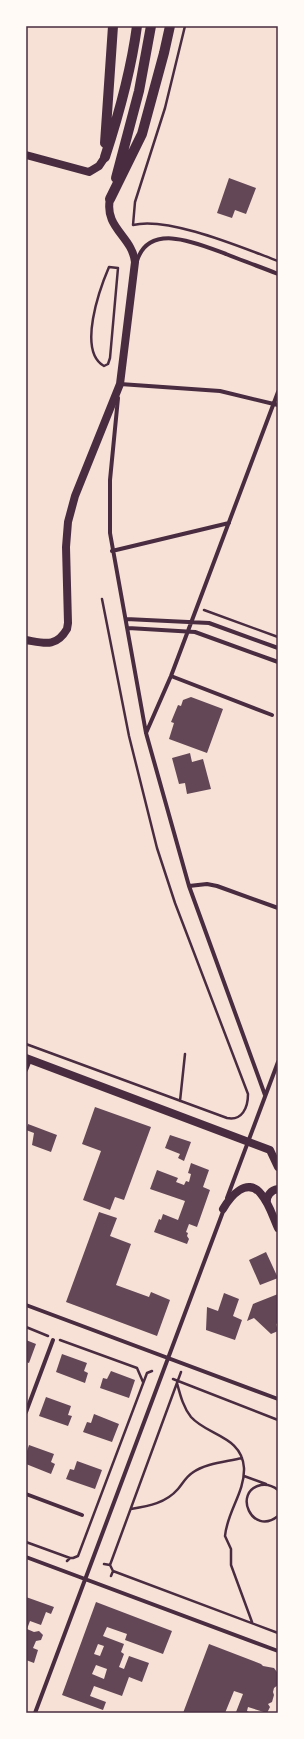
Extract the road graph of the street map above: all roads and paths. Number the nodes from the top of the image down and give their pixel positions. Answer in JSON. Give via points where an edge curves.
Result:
{"nodes":[{"id":1,"x":113,"y":26,"type":"edge"},
{"id":2,"x":137,"y":26,"type":"edge"},
{"id":3,"x":152,"y":26,"type":"edge"},
{"id":4,"x":170,"y":26,"type":"edge"},
{"id":5,"x":185,"y":26,"type":"edge"},
{"id":6,"x":26,"y":155,"type":"edge"},
{"id":7,"x":104,"y":157,"type":"junction"},
{"id":8,"x":110,"y":199,"type":"junction"},
{"id":9,"x":133,"y":225,"type":"dead end"},
{"id":10,"x":118,"y":268,"type":"joint"},
{"id":11,"x":135,"y":269,"type":"junction"},
{"id":12,"x":278,"y":274,"type":"edge"},
{"id":13,"x":120,"y":384,"type":"junction"},
{"id":14,"x":278,"y":392,"type":"edge"},
{"id":15,"x":276,"y":404,"type":"edge"},
{"id":16,"x":229,"y":523,"type":"junction"},
{"id":17,"x":112,"y":551,"type":"junction"},
{"id":18,"x":102,"y":599,"type":"dead end"},
{"id":19,"x":198,"y":608,"type":"junction"},
{"id":20,"x":126,"y":619,"type":"junction"},
{"id":21,"x":192,"y":622,"type":"junction"},
{"id":22,"x":128,"y":628,"type":"junction"},
{"id":23,"x":189,"y":631,"type":"junction"},
{"id":24,"x":278,"y":637,"type":"edge"},
{"id":25,"x":26,"y":640,"type":"edge"},
{"id":26,"x":278,"y":648,"type":"edge"},
{"id":27,"x":278,"y":662,"type":"edge"},
{"id":28,"x":171,"y":676,"type":"junction"},
{"id":29,"x":272,"y":715,"type":"dead end"},
{"id":30,"x":146,"y":733,"type":"junction"},
{"id":31,"x":189,"y":886,"type":"junction"},
{"id":32,"x":278,"y":908,"type":"edge"},
{"id":33,"x":26,"y":1044,"type":"edge"},
{"id":34,"x":184,"y":1054,"type":"dead end"},
{"id":35,"x":28,"y":1059,"type":"edge"},
{"id":36,"x":278,"y":1062,"type":"edge"},
{"id":37,"x":26,"y":1070,"type":"edge"},
{"id":38,"x":266,"y":1095,"type":"junction"},
{"id":39,"x":180,"y":1101,"type":"junction"},
{"id":40,"x":248,"y":1142,"type":"junction"},
{"id":41,"x":278,"y":1167,"type":"edge"},
{"id":42,"x":278,"y":1189,"type":"edge"},
{"id":43,"x":267,"y":1203,"type":"junction"},
{"id":44,"x":223,"y":1209,"type":"junction"},
{"id":45,"x":278,"y":1228,"type":"edge"},
{"id":46,"x":26,"y":1305,"type":"edge"},
{"id":47,"x":26,"y":1327,"type":"edge"},
{"id":48,"x":53,"y":1340,"type":"dead end"},
{"id":49,"x":168,"y":1358,"type":"junction"},
{"id":50,"x":152,"y":1371,"type":"dead end"},
{"id":51,"x":181,"y":1372,"type":"dead end"},
{"id":52,"x":173,"y":1379,"type":"dead end"},
{"id":53,"x":177,"y":1382,"type":"junction"},
{"id":54,"x":143,"y":1383,"type":"junction"},
{"id":55,"x":278,"y":1399,"type":"edge"},
{"id":56,"x":26,"y":1412,"type":"edge"},
{"id":57,"x":278,"y":1420,"type":"edge"},
{"id":58,"x":242,"y":1458,"type":"junction"},
{"id":59,"x":244,"y":1476,"type":"junction"},
{"id":60,"x":273,"y":1486,"type":"junction"},
{"id":61,"x":278,"y":1489,"type":"edge"},
{"id":62,"x":26,"y":1494,"type":"edge"},
{"id":63,"x":131,"y":1509,"type":"junction"},
{"id":64,"x":82,"y":1515,"type":"dead end"},
{"id":65,"x":278,"y":1516,"type":"edge"},
{"id":66,"x":26,"y":1542,"type":"edge"},
{"id":67,"x":26,"y":1557,"type":"edge"},
{"id":68,"x":70,"y":1558,"type":"junction"},
{"id":69,"x":67,"y":1561,"type":"dead end"},
{"id":70,"x":104,"y":1564,"type":"dead end"},
{"id":71,"x":110,"y":1565,"type":"junction"},
{"id":72,"x":113,"y":1571,"type":"junction"},
{"id":73,"x":111,"y":1576,"type":"dead end"},
{"id":74,"x":85,"y":1579,"type":"junction"},
{"id":75,"x":252,"y":1623,"type":"junction"},
{"id":76,"x":278,"y":1632,"type":"edge"},
{"id":77,"x":278,"y":1651,"type":"edge"},
{"id":78,"x":35,"y":1713,"type":"edge"}],
"edges":[{"from":1,"to":7,"type":"highway"},
{"from":2,"to":7,"type":"highway","via":[[126,86]]},
{"from":3,"to":8,"type":"highway","via":[[137,98]]},
{"from":4,"to":8,"type":"highway","via":[[142,134]]},
{"from":5,"to":9,"type":"path","via":[[165,108],[135,202]]},
{"from":6,"to":7,"type":"main road","via":[[88,172],[97,168]]},
{"from":8,"to":11,"type":"main road","via":[[110,218],[130,245]]},
{"from":10,"to":10,"type":"path","via":[[110,358],[104,366],[99,362],[93,349],[92,324],[109,267]]},
{"from":11,"to":12,"type":"street","via":[[141,250],[146,244],[162,238],[172,238],[198,244]]},
{"from":11,"to":13,"type":"main road"},
{"from":13,"to":15,"type":"street","via":[[220,391]]},
{"from":13,"to":17,"type":"street","via":[[110,486],[109,522]]},
{"from":13,"to":25,"type":"main road","via":[[71,509],[67,535],[67,629],[60,639],[54,642]]},
{"from":14,"to":15,"type":"street"},
{"from":15,"to":16,"type":"street"},
{"from":16,"to":17,"type":"street"},
{"from":16,"to":19,"type":"street"},
{"from":17,"to":20,"type":"street"},
{"from":18,"to":39,"type":"path","via":[[128,730],[157,848],[175,903],[248,1094],[241,1115],[232,1119]]},
{"from":19,"to":21,"type":"street"},
{"from":19,"to":24,"type":"path"},
{"from":20,"to":21,"type":"street"},
{"from":20,"to":22,"type":"street"},
{"from":21,"to":23,"type":"street"},
{"from":21,"to":26,"type":"street","via":[[216,624]]},
{"from":22,"to":23,"type":"street"},
{"from":22,"to":30,"type":"street"},
{"from":23,"to":27,"type":"street"},
{"from":23,"to":28,"type":"street"},
{"from":28,"to":29,"type":"street"},
{"from":28,"to":30,"type":"street"},
{"from":30,"to":31,"type":"street"},
{"from":31,"to":32,"type":"street","via":[[217,886]]},
{"from":31,"to":38,"type":"street"},
{"from":33,"to":39,"type":"path"},
{"from":34,"to":39,"type":"path"},
{"from":35,"to":37,"type":"street"},
{"from":35,"to":40,"type":"main road"},
{"from":36,"to":38,"type":"street"},
{"from":38,"to":40,"type":"street"},
{"from":40,"to":41,"type":"main road","via":[[270,1150]]},
{"from":40,"to":44,"type":"street"},
{"from":42,"to":43,"type":"main road","via":[[269,1195]]},
{"from":43,"to":44,"type":"main road","via":[[258,1191],[244,1188],[231,1196]]},
{"from":43,"to":45,"type":"main road"},
{"from":44,"to":49,"type":"street"},
{"from":46,"to":49,"type":"street"},
{"from":47,"to":54,"type":"path","via":[[137,1368]]},
{"from":48,"to":56,"type":"street"},
{"from":49,"to":55,"type":"street"},
{"from":49,"to":74,"type":"street"},
{"from":50,"to":54,"type":"path","via":[[147,1373]]},
{"from":51,"to":53,"type":"path"},
{"from":52,"to":53,"type":"path"},
{"from":53,"to":57,"type":"path"},
{"from":53,"to":58,"type":"path","via":[[182,1401],[190,1415],[202,1426],[226,1438]]},
{"from":53,"to":63,"type":"path"},
{"from":54,"to":68,"type":"path","via":[[79,1556]]},
{"from":58,"to":59,"type":"path"},
{"from":58,"to":63,"type":"path","via":[[198,1469],[168,1498],[153,1505]]},
{"from":59,"to":60,"type":"path"},
{"from":59,"to":75,"type":"path","via":[[225,1536],[231,1549],[231,1565]]},
{"from":60,"to":61,"type":"path"},
{"from":60,"to":65,"type":"path","via":[[262,1484],[253,1489],[247,1497],[247,1508],[251,1515],[259,1520],[269,1521]]},
{"from":62,"to":64,"type":"street"},
{"from":63,"to":71,"type":"path"},
{"from":66,"to":68,"type":"path"},
{"from":67,"to":74,"type":"street"},
{"from":68,"to":69,"type":"path"},
{"from":70,"to":71,"type":"path"},
{"from":71,"to":72,"type":"path"},
{"from":72,"to":73,"type":"path"},
{"from":72,"to":75,"type":"path"},
{"from":74,"to":77,"type":"street"},
{"from":74,"to":78,"type":"street"},
{"from":75,"to":76,"type":"path"}]}
